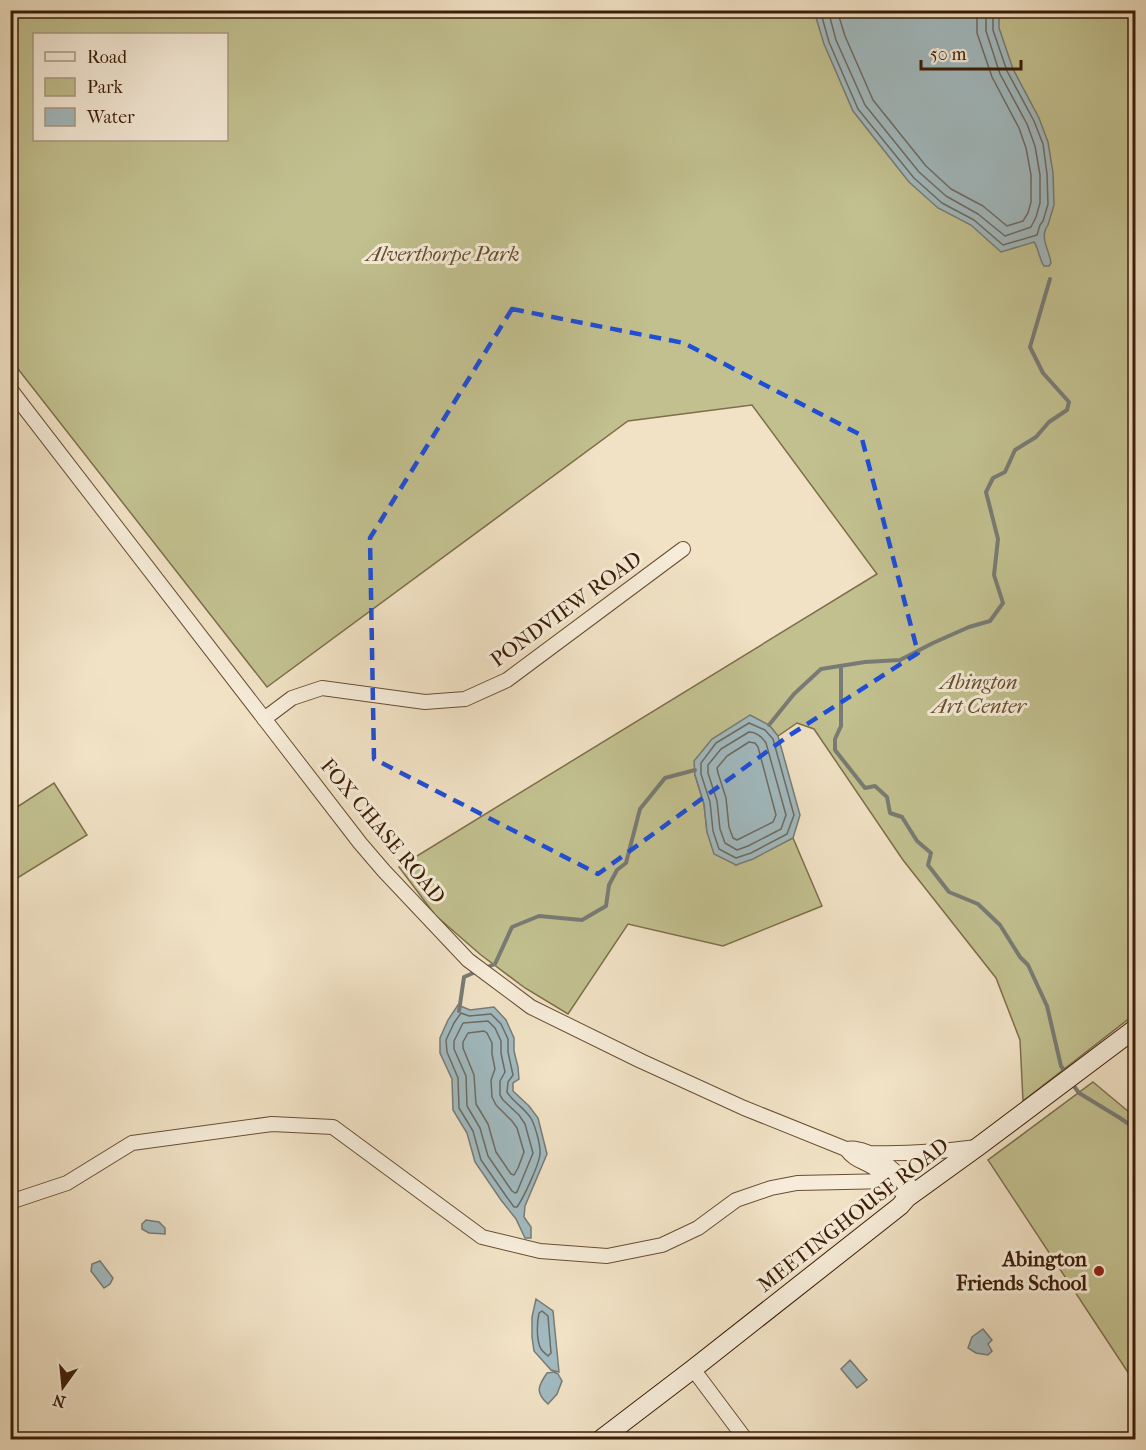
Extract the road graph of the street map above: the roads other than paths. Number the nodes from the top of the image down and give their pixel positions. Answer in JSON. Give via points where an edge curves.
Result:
{"nodes":[{"id":1,"x":10,"y":388,"type":"edge"},
{"id":2,"x":684,"y":549,"type":"dead end"},
{"id":3,"x":264,"y":719,"type":"junction"},
{"id":4,"x":1136,"y":1028,"type":"edge"},
{"id":5,"x":979,"y":1146,"type":"junction"},
{"id":6,"x":846,"y":1149,"type":"junction"},
{"id":7,"x":867,"y":1152,"type":"junction"},
{"id":8,"x":891,"y":1181,"type":"junction"},
{"id":9,"x":911,"y":1194,"type":"junction"},
{"id":10,"x":10,"y":1202,"type":"edge"},
{"id":11,"x":693,"y":1369,"type":"junction"},
{"id":12,"x":600,"y":1440,"type":"edge"},
{"id":13,"x":746,"y":1440,"type":"edge"}],
"edges":[{"from":1,"to":3,"type":"street","name":"FOX CHASE ROAD"},
{"from":2,"to":3,"type":"street","name":"PONDVIEW ROAD","via":[[507,680],[465,699],[425,702],[322,688],[292,698]]},
{"from":3,"to":6,"type":"street","name":"FOX CHASE ROAD","via":[[384,871],[468,960],[531,1007],[744,1108]]},
{"from":4,"to":5,"type":"street","name":"MEETINGHOUSE ROAD"},
{"from":5,"to":7,"type":"street","name":"FOX CHASE ROAD","via":[[942,1152]]},
{"from":5,"to":9,"type":"street","name":"MEETINGHOUSE ROAD"},
{"from":6,"to":7,"type":"street","name":"FOX CHASE ROAD"},
{"from":6,"to":8,"type":"street","name":"FOX CHASE ROAD","via":[[854,1159]]},
{"from":7,"to":9,"type":"street","name":"FOX CHASE ROAD","via":[[885,1162]]},
{"from":8,"to":9,"type":"street","name":"FOX CHASE ROAD"},
{"from":8,"to":10,"type":"street","via":[[797,1183],[771,1188],[736,1200],[698,1228],[662,1245],[607,1256],[540,1251],[482,1237],[333,1127],[272,1124],[132,1143],[68,1183]]},
{"from":9,"to":11,"type":"street","name":"MEETINGHOUSE ROAD"},
{"from":11,"to":12,"type":"street","name":"MEETINGHOUSE ROAD"},
{"from":11,"to":13,"type":"street"}]}
